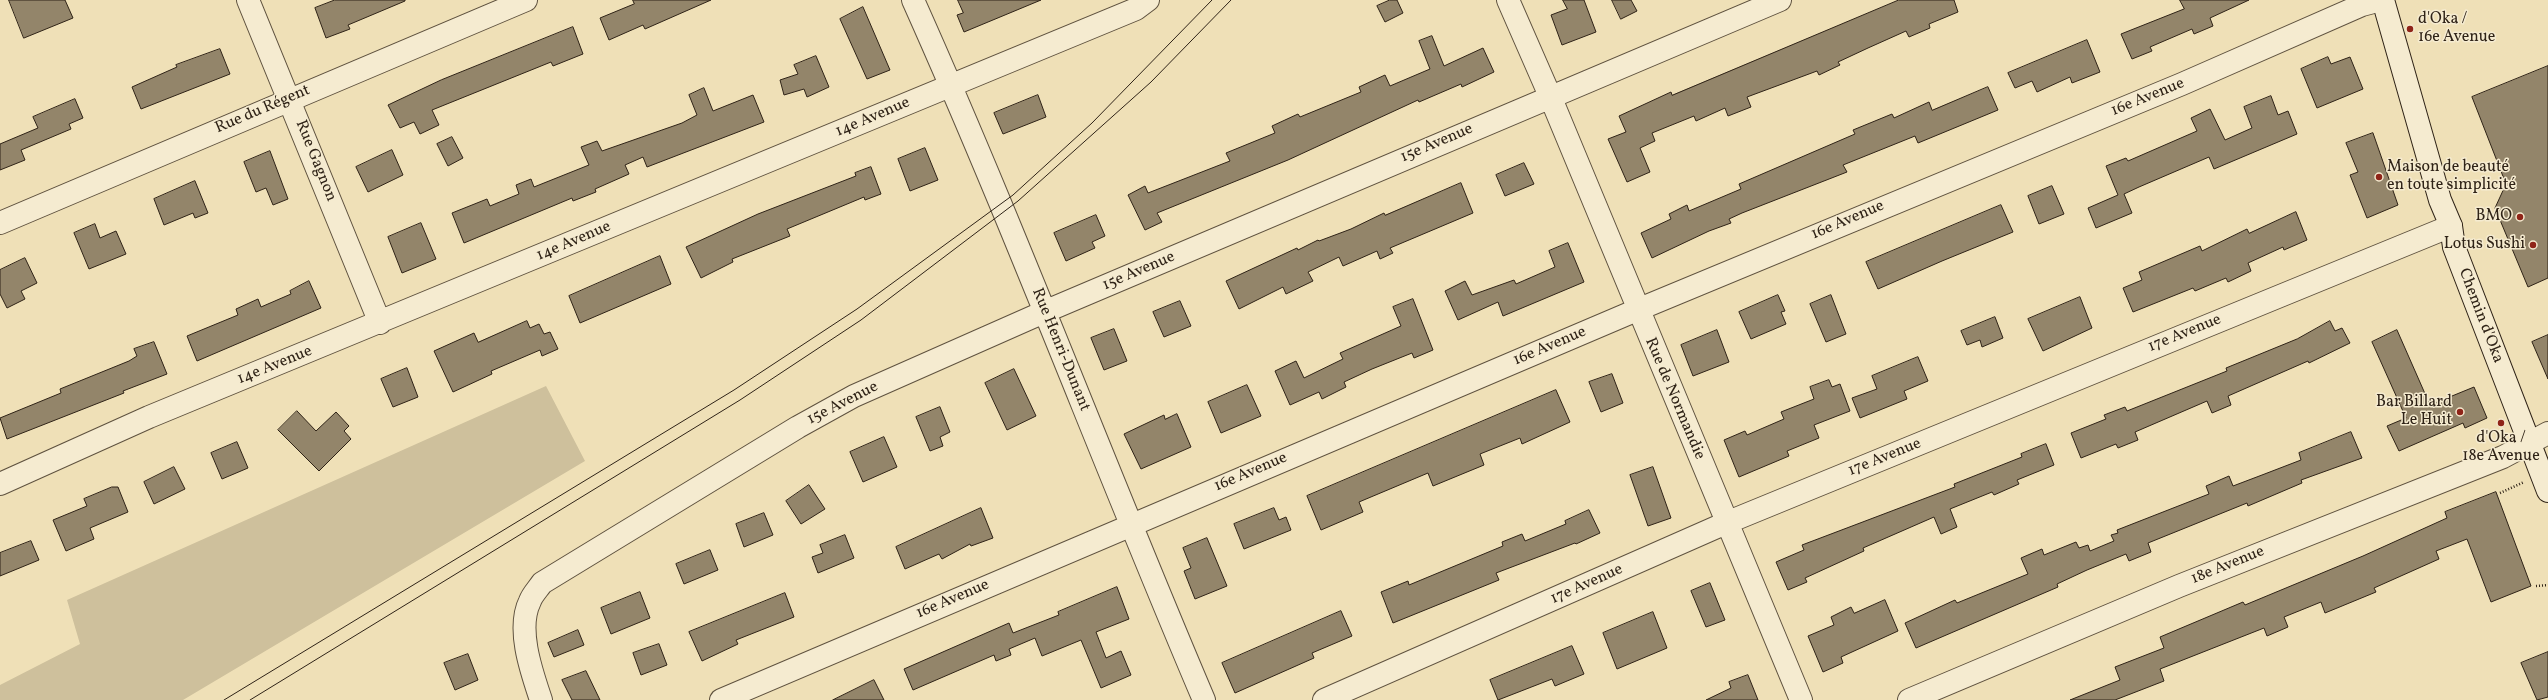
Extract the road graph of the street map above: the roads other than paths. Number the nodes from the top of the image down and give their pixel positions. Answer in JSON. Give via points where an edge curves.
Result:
{"nodes":[{"id":1,"x":248,"y":0,"type":"edge"},
{"id":2,"x":526,"y":0,"type":"edge"},
{"id":3,"x":912,"y":0,"type":"edge"},
{"id":4,"x":1148,"y":0,"type":"edge"},
{"id":5,"x":1508,"y":0,"type":"edge"},
{"id":6,"x":1780,"y":0,"type":"edge"},
{"id":7,"x":2382,"y":0,"type":"edge"},
{"id":8,"x":951,"y":86,"type":"junction"},
{"id":9,"x":1550,"y":96,"type":"junction"},
{"id":10,"x":290,"y":99,"type":"junction"},
{"id":11,"x":0,"y":223,"type":"edge"},
{"id":12,"x":2451,"y":226,"type":"junction"},
{"id":13,"x":1637,"y":310,"type":"junction"},
{"id":14,"x":1044,"y":312,"type":"junction"},
{"id":15,"x":380,"y":323,"type":"junction"},
{"id":16,"x":2538,"y":438,"type":"edge"},
{"id":17,"x":0,"y":484,"type":"edge"},
{"id":18,"x":2548,"y":491,"type":"edge"},
{"id":19,"x":1726,"y":523,"type":"junction"},
{"id":20,"x":1130,"y":525,"type":"junction"},
{"id":21,"x":542,"y":700,"type":"edge"},
{"id":22,"x":721,"y":700,"type":"edge"},
{"id":23,"x":1204,"y":700,"type":"edge"},
{"id":24,"x":1324,"y":700,"type":"edge"},
{"id":25,"x":1801,"y":700,"type":"edge"},
{"id":26,"x":1909,"y":700,"type":"edge"}],
"edges":[{"from":1,"to":10,"type":"street","name":"Rue Gagnon"},
{"from":2,"to":10,"type":"street","name":"Rue du Régent"},
{"from":3,"to":8,"type":"street","name":"Rue Henri-Dunant"},
{"from":4,"to":8,"type":"street","name":"14e Avenue","via":[[1136,9]]},
{"from":5,"to":9,"type":"street"},
{"from":6,"to":9,"type":"street","name":"15e Avenue"},
{"from":7,"to":12,"type":"street","name":"Chemin d'Oka","via":[[2440,200]]},
{"from":7,"to":13,"type":"street","name":"16e Avenue","via":[[2362,5],[2182,84]]},
{"from":8,"to":14,"type":"street","name":"Rue Henri-Dunant"},
{"from":8,"to":15,"type":"street","name":"14e Avenue"},
{"from":9,"to":13,"type":"street","name":"Rue de Normandie"},
{"from":9,"to":14,"type":"street","name":"15e Avenue"},
{"from":10,"to":11,"type":"street","name":"Rue du Régent"},
{"from":10,"to":15,"type":"street","name":"Rue Gagnon"},
{"from":12,"to":16,"type":"street","name":"Chemin d'Oka","via":[[2456,253]]},
{"from":12,"to":19,"type":"street","name":"17e Avenue"},
{"from":13,"to":19,"type":"street","name":"Rue de Normandie"},
{"from":13,"to":20,"type":"street","name":"16e Avenue"},
{"from":14,"to":20,"type":"street","name":"Rue Henri-Dunant"},
{"from":14,"to":21,"type":"street","name":"15e Avenue","via":[[854,396],[805,423],[542,583],[529,601],[525,626],[529,665]]},
{"from":15,"to":17,"type":"street","name":"14e Avenue","via":[[149,418]]},
{"from":16,"to":18,"type":"street","name":"Chemin d'Oka"},
{"from":16,"to":26,"type":"street","name":"18e Avenue","via":[[2484,465],[2179,586]]},
{"from":19,"to":24,"type":"street","name":"17e Avenue"},
{"from":19,"to":25,"type":"street","name":"Rue de Normandie"},
{"from":20,"to":22,"type":"street","name":"16e Avenue"},
{"from":20,"to":23,"type":"street","name":"Rue Henri-Dunant"}]}
